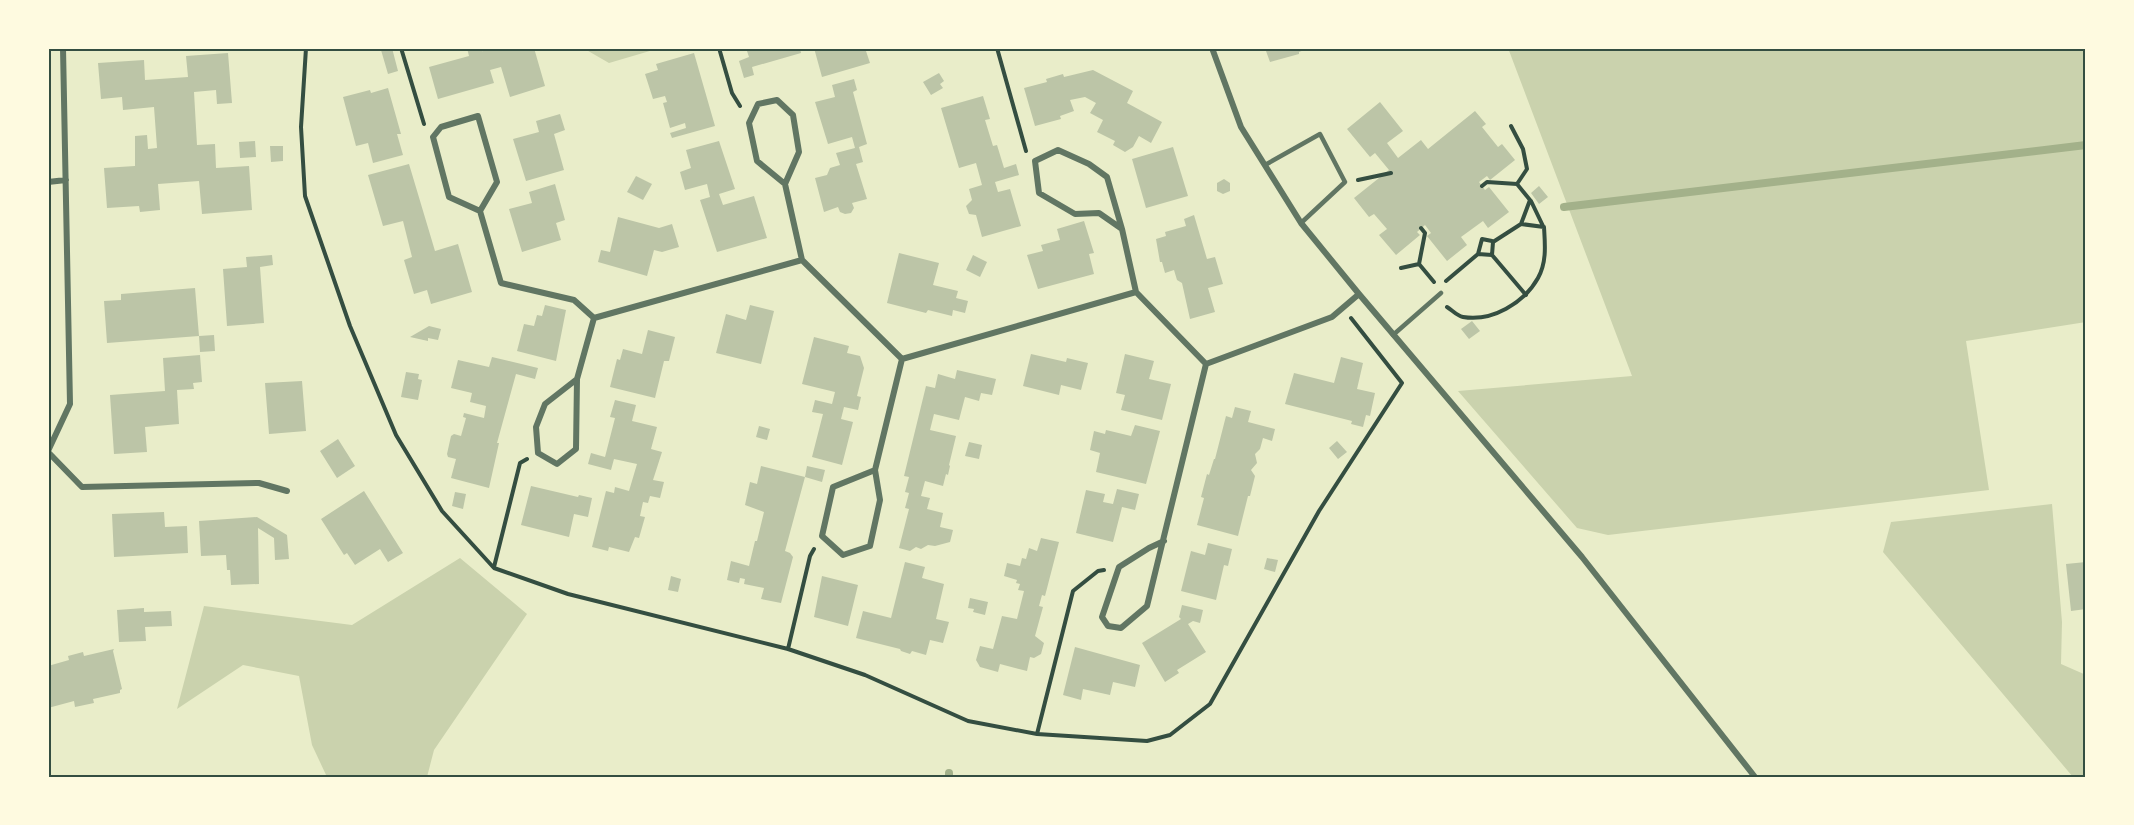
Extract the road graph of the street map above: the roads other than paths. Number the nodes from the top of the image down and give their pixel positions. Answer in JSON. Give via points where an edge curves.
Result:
{"nodes":[{"id":1,"x":63,"y":48,"type":"edge"},
{"id":2,"x":1212,"y":48,"type":"edge"},
{"id":3,"x":1265,"y":165,"type":"junction"},
{"id":4,"x":66,"y":180,"type":"junction"},
{"id":5,"x":48,"y":182,"type":"edge"},
{"id":6,"x":785,"y":184,"type":"junction"},
{"id":7,"x":480,"y":211,"type":"junction"},
{"id":8,"x":1301,"y":223,"type":"junction"},
{"id":9,"x":1122,"y":229,"type":"junction"},
{"id":10,"x":802,"y":260,"type":"junction"},
{"id":11,"x":1136,"y":292,"type":"junction"},
{"id":12,"x":1441,"y":293,"type":"road end"},
{"id":13,"x":1359,"y":294,"type":"junction"},
{"id":14,"x":594,"y":318,"type":"junction"},
{"id":15,"x":1393,"y":335,"type":"junction"},
{"id":16,"x":902,"y":359,"type":"junction"},
{"id":17,"x":1206,"y":364,"type":"junction"},
{"id":18,"x":577,"y":379,"type":"junction"},
{"id":19,"x":48,"y":452,"type":"edge"},
{"id":20,"x":875,"y":470,"type":"junction"},
{"id":21,"x":287,"y":491,"type":"dead end"},
{"id":22,"x":1164,"y":541,"type":"junction"},
{"id":23,"x":1755,"y":777,"type":"edge"}],
"edges":[{"from":1,"to":4,"type":"street"},
{"from":2,"to":3,"type":"street","via":[[1241,127]]},
{"from":3,"to":8,"type":"street"},
{"from":3,"to":8,"type":"lane","via":[[1320,134],[1345,182]]},
{"from":4,"to":5,"type":"street"},
{"from":4,"to":19,"type":"street","via":[[70,404]]},
{"from":6,"to":6,"type":"street","via":[[799,152],[793,115],[777,100],[758,104],[749,123],[757,162]]},
{"from":6,"to":10,"type":"street"},
{"from":7,"to":7,"type":"street","via":[[449,197],[433,137],[441,127],[478,116],[497,182]]},
{"from":7,"to":14,"type":"street","via":[[501,283],[574,300]]},
{"from":8,"to":13,"type":"street"},
{"from":9,"to":9,"type":"street","via":[[1099,213],[1075,214],[1039,193],[1035,161],[1058,150],[1107,177]]},
{"from":9,"to":11,"type":"street"},
{"from":10,"to":14,"type":"street"},
{"from":10,"to":16,"type":"street"},
{"from":11,"to":16,"type":"street"},
{"from":11,"to":17,"type":"street"},
{"from":12,"to":15,"type":"lane"},
{"from":13,"to":15,"type":"street"},
{"from":13,"to":17,"type":"street","via":[[1332,317]]},
{"from":14,"to":18,"type":"street"},
{"from":15,"to":23,"type":"street","via":[[1582,557]]},
{"from":16,"to":20,"type":"street"},
{"from":17,"to":22,"type":"street"},
{"from":18,"to":18,"type":"street","via":[[545,404],[536,427],[538,453],[557,464],[576,449]]},
{"from":19,"to":21,"type":"street","via":[[82,486],[259,483]]},
{"from":20,"to":20,"type":"street","via":[[833,487],[822,536],[843,555],[870,546],[880,500]]},
{"from":22,"to":22,"type":"street","via":[[1147,606],[1120,628],[1108,626],[1102,617],[1119,567]]}]}
